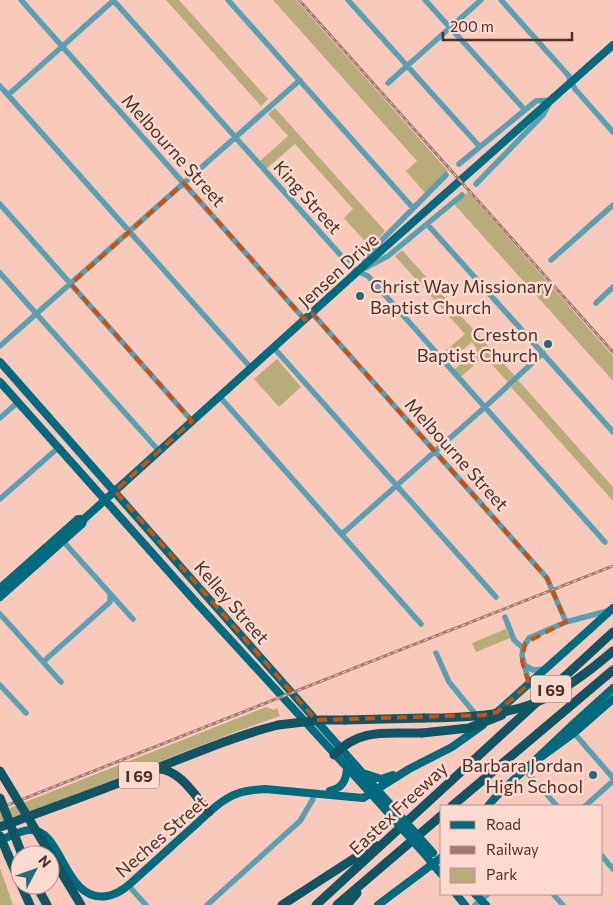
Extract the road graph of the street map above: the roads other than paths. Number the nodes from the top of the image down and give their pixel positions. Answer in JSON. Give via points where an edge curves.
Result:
{"nodes":[{"id":1,"x":20,"y":0,"type":"edge"},
{"id":2,"x":113,"y":0,"type":"edge"},
{"id":3,"x":228,"y":0,"type":"edge"},
{"id":4,"x":348,"y":0,"type":"edge"},
{"id":5,"x":425,"y":0,"type":"edge"},
{"id":6,"x":482,"y":0,"type":"edge"},
{"id":7,"x":501,"y":0,"type":"edge"},
{"id":8,"x":450,"y":28,"type":"junction"},
{"id":9,"x":613,"y":45,"type":"edge"},
{"id":10,"x":62,"y":46,"type":"junction"},
{"id":11,"x":408,"y":66,"type":"junction"},
{"id":12,"x":300,"y":80,"type":"junction"},
{"id":13,"x":571,"y":82,"type":"junction"},
{"id":14,"x":388,"y":83,"type":"dead end"},
{"id":15,"x":0,"y":86,"type":"edge"},
{"id":16,"x":8,"y":95,"type":"junction"},
{"id":17,"x":551,"y":100,"type":"junction"},
{"id":18,"x":525,"y":110,"type":"junction"},
{"id":19,"x":613,"y":132,"type":"edge"},
{"id":20,"x":235,"y":137,"type":"junction"},
{"id":21,"x":480,"y":147,"type":"junction"},
{"id":22,"x":459,"y":164,"type":"dead end"},
{"id":23,"x":446,"y":174,"type":"dead end"},
{"id":24,"x":184,"y":183,"type":"junction"},
{"id":25,"x":476,"y":184,"type":"dead end"},
{"id":26,"x":462,"y":196,"type":"dead end"},
{"id":27,"x":0,"y":204,"type":"edge"},
{"id":28,"x":613,"y":205,"type":"edge"},
{"id":29,"x":413,"y":208,"type":"junction"},
{"id":30,"x":428,"y":224,"type":"junction"},
{"id":31,"x":130,"y":231,"type":"junction"},
{"id":32,"x":551,"y":260,"type":"dead end"},
{"id":33,"x":358,"y":271,"type":"junction"},
{"id":34,"x":0,"y":273,"type":"edge"},
{"id":35,"x":71,"y":284,"type":"junction"},
{"id":36,"x":613,"y":287,"type":"edge"},
{"id":37,"x":596,"y":303,"type":"dead end"},
{"id":38,"x":312,"y":313,"type":"junction"},
{"id":39,"x":37,"y":314,"type":"junction"},
{"id":40,"x":305,"y":320,"type":"junction"},
{"id":41,"x":0,"y":346,"type":"edge"},
{"id":42,"x":274,"y":348,"type":"junction"},
{"id":43,"x":543,"y":353,"type":"junction"},
{"id":44,"x":0,"y":362,"type":"edge"},
{"id":45,"x":251,"y":368,"type":"junction"},
{"id":46,"x":0,"y":382,"type":"edge"},
{"id":47,"x":219,"y":396,"type":"junction"},
{"id":48,"x":17,"y":403,"type":"junction"},
{"id":49,"x":485,"y":407,"type":"junction"},
{"id":50,"x":0,"y":418,"type":"edge"},
{"id":51,"x":192,"y":421,"type":"junction"},
{"id":52,"x":613,"y":432,"type":"edge"},
{"id":53,"x":58,"y":448,"type":"junction"},
{"id":54,"x":159,"y":451,"type":"junction"},
{"id":55,"x":435,"y":451,"type":"junction"},
{"id":56,"x":396,"y":486,"type":"junction"},
{"id":57,"x":115,"y":492,"type":"junction"},
{"id":58,"x":0,"y":499,"type":"edge"},
{"id":59,"x":104,"y":501,"type":"junction"},
{"id":60,"x":342,"y":534,"type":"junction"},
{"id":61,"x":61,"y":539,"type":"junction"},
{"id":62,"x":605,"y":542,"type":"dead end"},
{"id":63,"x":0,"y":588,"type":"edge"},
{"id":64,"x":109,"y":593,"type":"junction"},
{"id":65,"x":0,"y":597,"type":"edge"},
{"id":66,"x":496,"y":597,"type":"dead end"},
{"id":67,"x":613,"y":609,"type":"edge"},
{"id":68,"x":0,"y":614,"type":"edge"},
{"id":69,"x":505,"y":617,"type":"dead end"},
{"id":70,"x":132,"y":619,"type":"dead end"},
{"id":71,"x":566,"y":622,"type":"junction"},
{"id":72,"x":421,"y":624,"type":"dead end"},
{"id":73,"x":613,"y":632,"type":"edge"},
{"id":74,"x":523,"y":648,"type":"junction"},
{"id":75,"x":613,"y":651,"type":"edge"},
{"id":76,"x":436,"y":653,"type":"dead end"},
{"id":77,"x":43,"y":662,"type":"junction"},
{"id":78,"x":524,"y":665,"type":"junction"},
{"id":79,"x":546,"y":668,"type":"junction"},
{"id":80,"x":613,"y":670,"type":"edge"},
{"id":81,"x":61,"y":682,"type":"dead end"},
{"id":82,"x":0,"y":684,"type":"edge"},
{"id":83,"x":528,"y":684,"type":"junction"},
{"id":84,"x":613,"y":688,"type":"edge"},
{"id":85,"x":613,"y":699,"type":"edge"},
{"id":86,"x":513,"y":709,"type":"junction"},
{"id":87,"x":26,"y":713,"type":"dead end"},
{"id":88,"x":484,"y":724,"type":"junction"},
{"id":89,"x":574,"y":733,"type":"junction"},
{"id":90,"x":337,"y":751,"type":"junction"},
{"id":91,"x":532,"y":763,"type":"junction"},
{"id":92,"x":348,"y":769,"type":"junction"},
{"id":93,"x":408,"y":769,"type":"junction"},
{"id":94,"x":152,"y":770,"type":"junction"},
{"id":95,"x":524,"y":770,"type":"junction"},
{"id":96,"x":0,"y":771,"type":"edge"},
{"id":97,"x":362,"y":772,"type":"junction"},
{"id":98,"x":613,"y":780,"type":"edge"},
{"id":99,"x":330,"y":791,"type":"junction"},
{"id":100,"x":374,"y":791,"type":"junction"},
{"id":101,"x":314,"y":793,"type":"junction"},
{"id":102,"x":0,"y":798,"type":"edge"},
{"id":103,"x":453,"y":805,"type":"edge"},
{"id":104,"x":489,"y":805,"type":"edge"},
{"id":105,"x":557,"y":805,"type":"edge"},
{"id":106,"x":586,"y":805,"type":"edge"},
{"id":107,"x":209,"y":812,"type":"junction"},
{"id":108,"x":416,"y":813,"type":"junction"},
{"id":109,"x":440,"y":817,"type":"edge"},
{"id":110,"x":0,"y":827,"type":"edge"},
{"id":111,"x":0,"y":836,"type":"edge"},
{"id":112,"x":0,"y":840,"type":"edge"},
{"id":113,"x":19,"y":845,"type":"edge"},
{"id":114,"x":603,"y":857,"type":"edge"},
{"id":115,"x":436,"y":858,"type":"edge"},
{"id":116,"x":10,"y":860,"type":"edge"},
{"id":117,"x":379,"y":869,"type":"junction"},
{"id":118,"x":613,"y":869,"type":"edge"},
{"id":119,"x":128,"y":886,"type":"junction"},
{"id":120,"x":457,"y":895,"type":"edge"},
{"id":121,"x":554,"y":895,"type":"edge"},
{"id":122,"x":81,"y":905,"type":"edge"},
{"id":123,"x":146,"y":905,"type":"edge"},
{"id":124,"x":206,"y":905,"type":"edge"},
{"id":125,"x":282,"y":905,"type":"edge"},
{"id":126,"x":316,"y":905,"type":"edge"},
{"id":127,"x":337,"y":905,"type":"edge"},
{"id":128,"x":347,"y":905,"type":"edge"},
{"id":129,"x":378,"y":905,"type":"edge"},
{"id":130,"x":465,"y":905,"type":"edge"},
{"id":131,"x":563,"y":905,"type":"edge"}],
"edges":[{"from":1,"to":10,"type":"street","name":"Melbourne Street"},
{"from":2,"to":10,"type":"street"},
{"from":2,"to":20,"type":"street","name":"King Street"},
{"from":3,"to":12,"type":"street"},
{"from":4,"to":11,"type":"street"},
{"from":5,"to":8,"type":"street"},
{"from":6,"to":8,"type":"street"},
{"from":7,"to":13,"type":"street"},
{"from":8,"to":11,"type":"street"},
{"from":8,"to":18,"type":"street"},
{"from":9,"to":13,"type":"main road","name":"Jensen Drive"},
{"from":10,"to":16,"type":"street"},
{"from":10,"to":24,"type":"street","name":"Melbourne Street"},
{"from":11,"to":14,"type":"street"},
{"from":11,"to":21,"type":"street"},
{"from":12,"to":20,"type":"street"},
{"from":12,"to":29,"type":"street"},
{"from":13,"to":17,"type":"main road","name":"Jensen Drive"},
{"from":13,"to":19,"type":"street"},
{"from":15,"to":16,"type":"street"},
{"from":16,"to":31,"type":"street"},
{"from":17,"to":18,"type":"street","via":[[536,101]]},
{"from":17,"to":25,"type":"street","via":[[543,116]]},
{"from":17,"to":33,"type":"main road","name":"Jensen Drive"},
{"from":18,"to":21,"type":"street"},
{"from":20,"to":24,"type":"street"},
{"from":20,"to":33,"type":"street","name":"King Street"},
{"from":21,"to":22,"type":"street"},
{"from":23,"to":29,"type":"street"},
{"from":24,"to":31,"type":"street"},
{"from":24,"to":40,"type":"street","name":"Melbourne Street"},
{"from":26,"to":30,"type":"street"},
{"from":27,"to":35,"type":"street"},
{"from":28,"to":32,"type":"street"},
{"from":29,"to":33,"type":"street","via":[[375,246]]},
{"from":30,"to":33,"type":"street","via":[[388,256]]},
{"from":30,"to":43,"type":"street"},
{"from":31,"to":35,"type":"street"},
{"from":31,"to":45,"type":"street"},
{"from":33,"to":38,"type":"main road","name":"Jensen Drive"},
{"from":33,"to":49,"type":"street","name":"King Street","via":[[368,276]]},
{"from":34,"to":39,"type":"street"},
{"from":35,"to":39,"type":"street"},
{"from":35,"to":51,"type":"street"},
{"from":36,"to":37,"type":"street"},
{"from":38,"to":40,"type":"main road","name":"Jensen Drive"},
{"from":38,"to":55,"type":"street","name":"Melbourne Street"},
{"from":39,"to":41,"type":"street"},
{"from":39,"to":54,"type":"street"},
{"from":40,"to":42,"type":"main road","name":"Jensen Drive"},
{"from":42,"to":45,"type":"main road","name":"Jensen Drive"},
{"from":42,"to":56,"type":"street"},
{"from":43,"to":49,"type":"street"},
{"from":43,"to":52,"type":"street"},
{"from":44,"to":57,"type":"main road","name":"Kelley Street"},
{"from":45,"to":47,"type":"main road","name":"Jensen Drive"},
{"from":46,"to":48,"type":"main road","name":"Kelley Street"},
{"from":47,"to":51,"type":"main road","name":"Jensen Drive"},
{"from":47,"to":60,"type":"street"},
{"from":48,"to":50,"type":"street"},
{"from":48,"to":53,"type":"main road","name":"Kelley Street"},
{"from":49,"to":55,"type":"street"},
{"from":49,"to":62,"type":"street","name":"King Street"},
{"from":51,"to":54,"type":"main road","name":"Jensen Drive"},
{"from":53,"to":58,"type":"street"},
{"from":53,"to":59,"type":"main road","name":"Kelley Street"},
{"from":54,"to":57,"type":"main road","name":"Jensen Drive"},
{"from":55,"to":56,"type":"street"},
{"from":55,"to":71,"type":"street","name":"Melbourne Street","via":[[547,578]]},
{"from":56,"to":60,"type":"street"},
{"from":56,"to":66,"type":"street"},
{"from":57,"to":59,"type":"main road","name":"Jensen Drive"},
{"from":57,"to":90,"type":"main road","name":"Kelley Street"},
{"from":59,"to":61,"type":"main road","name":"Jensen Drive","via":[[82,524]]},
{"from":59,"to":90,"type":"main road","name":"Kelley Street"},
{"from":60,"to":72,"type":"street"},
{"from":61,"to":63,"type":"main road","name":"Jensen Drive"},
{"from":61,"to":64,"type":"street"},
{"from":61,"to":65,"type":"main road","name":"Jensen Drive"},
{"from":64,"to":70,"type":"street"},
{"from":64,"to":77,"type":"street","via":[[110,602]]},
{"from":67,"to":71,"type":"street"},
{"from":67,"to":79,"type":"main road","bridge":true},
{"from":68,"to":77,"type":"street"},
{"from":69,"to":74,"type":"street","via":[[514,640]]},
{"from":71,"to":74,"type":"street","via":[[529,638]]},
{"from":73,"to":108,"type":"highway","name":"Eastex Freeway","number":"I 69"},
{"from":74,"to":78,"type":"street"},
{"from":75,"to":86,"type":"highway","bridge":true,"via":[[568,686],[543,700]]},
{"from":76,"to":88,"type":"street","via":[[444,674]]},
{"from":77,"to":81,"type":"street"},
{"from":78,"to":79,"type":"street","via":[[533,670]]},
{"from":78,"to":83,"type":"street"},
{"from":79,"to":83,"type":"main road"},
{"from":80,"to":103,"type":"highway","name":"Eastex Freeway","number":"I 69"},
{"from":82,"to":87,"type":"street"},
{"from":83,"to":88,"type":"main road"},
{"from":84,"to":91,"type":"main road"},
{"from":85,"to":89,"type":"main road"},
{"from":86,"to":90,"type":"highway","bridge":true,"via":[[469,728],[422,733],[370,733],[353,739]]},
{"from":86,"to":94,"type":"highway","number":"I 69","bridge":true,"via":[[455,718],[321,720],[278,725],[244,734]]},
{"from":88,"to":93,"type":"main road","via":[[452,747]]},
{"from":89,"to":91,"type":"main road"},
{"from":89,"to":98,"type":"street"},
{"from":90,"to":92,"type":"main road","name":"Kelley Street"},
{"from":90,"to":97,"type":"main road","name":"Kelley Street"},
{"from":91,"to":95,"type":"main road"},
{"from":92,"to":99,"type":"main road","via":[[343,784]]},
{"from":92,"to":100,"type":"main road","name":"Kelley Street"},
{"from":93,"to":97,"type":"main road","via":[[381,779]]},
{"from":93,"to":100,"type":"main road"},
{"from":94,"to":107,"type":"highway","via":[[173,773]]},
{"from":94,"to":110,"type":"highway","number":"I 69"},
{"from":95,"to":104,"type":"main road"},
{"from":95,"to":105,"type":"street"},
{"from":96,"to":122,"type":"highway","bridge":true},
{"from":97,"to":100,"type":"main road","name":"Kelley Street"},
{"from":98,"to":106,"type":"street"},
{"from":99,"to":100,"type":"main road","name":"Neches Street"},
{"from":99,"to":101,"type":"main road","name":"Neches Street"},
{"from":100,"to":101,"type":"main road","name":"Neches Street","via":[[363,798]]},
{"from":100,"to":115,"type":"main road","name":"Kelley Street","bridge":true},
{"from":101,"to":107,"type":"main road","name":"Neches Street","via":[[252,790],[228,798]]},
{"from":101,"to":124,"type":"street","via":[[300,821]]},
{"from":102,"to":113,"type":"highway","bridge":true},
{"from":107,"to":119,"type":"main road","name":"Neches Street"},
{"from":108,"to":125,"type":"highway","via":[[366,852]]},
{"from":108,"to":126,"type":"highway","name":"Eastex Freeway","number":"I 69"},
{"from":109,"to":117,"type":"highway","name":"Eastex Freeway"},
{"from":111,"to":116,"type":"highway","bridge":true},
{"from":112,"to":119,"type":"main road","name":"Neches Street","via":[[30,829],[42,833],[77,885],[88,894],[110,896]]},
{"from":114,"to":118,"type":"street"},
{"from":115,"to":129,"type":"main road"},
{"from":117,"to":127,"type":"highway","name":"Eastex Freeway"},
{"from":117,"to":128,"type":"highway"},
{"from":119,"to":123,"type":"street"},
{"from":120,"to":130,"type":"main road"},
{"from":121,"to":131,"type":"street"}]}
